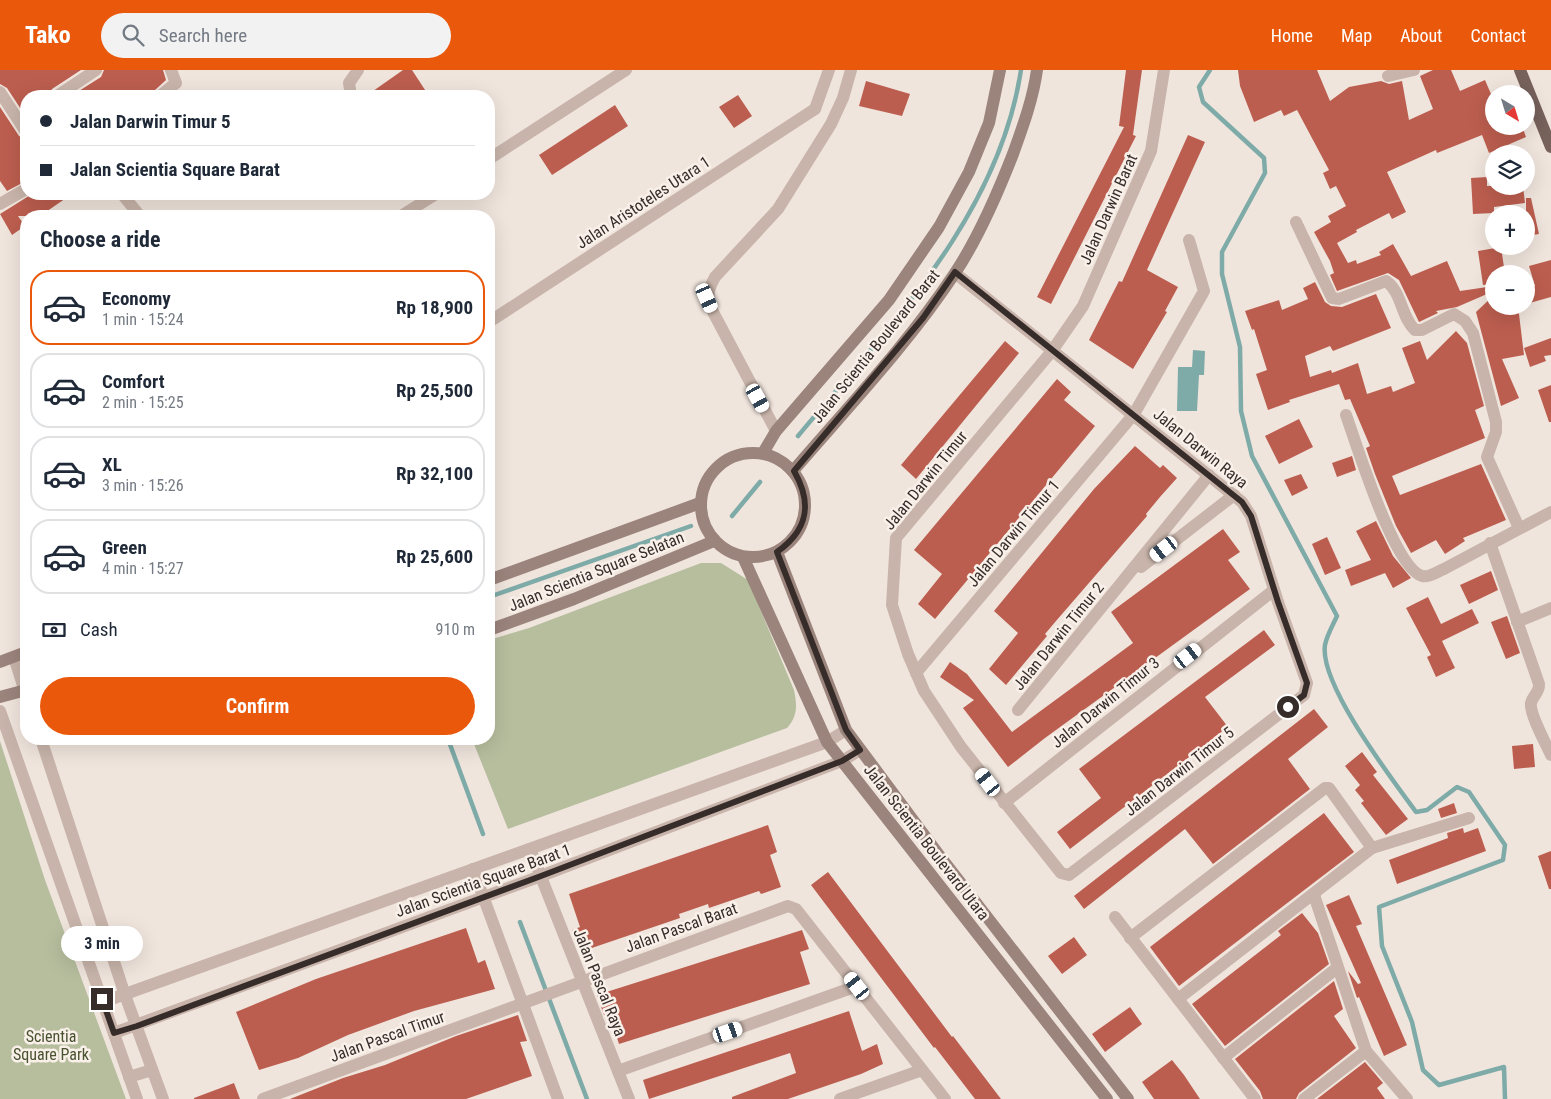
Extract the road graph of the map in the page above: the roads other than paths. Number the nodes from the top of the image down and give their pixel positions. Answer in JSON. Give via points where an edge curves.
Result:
{"nodes":[{"id":1,"x":96,"y":70,"type":"edge"},
{"id":2,"x":171,"y":70,"type":"edge"},
{"id":3,"x":358,"y":70,"type":"edge"},
{"id":4,"x":626,"y":70,"type":"edge"},
{"id":5,"x":829,"y":70,"type":"edge"},
{"id":6,"x":851,"y":70,"type":"edge"},
{"id":7,"x":1000,"y":70,"type":"edge"},
{"id":8,"x":1037,"y":70,"type":"edge"},
{"id":9,"x":1164,"y":70,"type":"edge"},
{"id":10,"x":1414,"y":70,"type":"edge"},
{"id":11,"x":1520,"y":70,"type":"edge"},
{"id":12,"x":1388,"y":76,"type":"dead end"},
{"id":13,"x":66,"y":90,"type":"edge"},
{"id":14,"x":167,"y":90,"type":"edge"},
{"id":15,"x":350,"y":90,"type":"edge"},
{"id":16,"x":0,"y":92,"type":"edge"},
{"id":17,"x":815,"y":109,"type":"junction"},
{"id":18,"x":20,"y":119,"type":"edge"},
{"id":19,"x":831,"y":124,"type":"junction"},
{"id":20,"x":1551,"y":147,"type":"edge"},
{"id":21,"x":495,"y":155,"type":"edge"},
{"id":22,"x":20,"y":192,"type":"edge"},
{"id":23,"x":2,"y":200,"type":"edge"},
{"id":24,"x":127,"y":200,"type":"edge"},
{"id":25,"x":415,"y":200,"type":"edge"},
{"id":26,"x":135,"y":210,"type":"edge"},
{"id":27,"x":406,"y":210,"type":"edge"},
{"id":28,"x":1296,"y":222,"type":"dead end"},
{"id":29,"x":1189,"y":240,"type":"dead end"},
{"id":30,"x":955,"y":272,"type":"junction"},
{"id":31,"x":495,"y":318,"type":"edge"},
{"id":32,"x":1052,"y":351,"type":"junction"},
{"id":33,"x":1134,"y":414,"type":"junction"},
{"id":34,"x":1346,"y":415,"type":"dead end"},
{"id":35,"x":776,"y":431,"type":"junction"},
{"id":36,"x":763,"y":454,"type":"junction"},
{"id":37,"x":794,"y":471,"type":"junction"},
{"id":38,"x":1209,"y":475,"type":"junction"},
{"id":39,"x":1234,"y":495,"type":"junction"},
{"id":40,"x":700,"y":502,"type":"junction"},
{"id":41,"x":1551,"y":512,"type":"edge"},
{"id":42,"x":1519,"y":528,"type":"junction"},
{"id":43,"x":714,"y":541,"type":"junction"},
{"id":44,"x":1490,"y":543,"type":"junction"},
{"id":45,"x":777,"y":552,"type":"junction"},
{"id":46,"x":743,"y":557,"type":"junction"},
{"id":47,"x":495,"y":578,"type":"edge"},
{"id":48,"x":1122,"y":582,"type":"junction"},
{"id":49,"x":1274,"y":590,"type":"junction"},
{"id":50,"x":1551,"y":608,"type":"edge"},
{"id":51,"x":1517,"y":622,"type":"junction"},
{"id":52,"x":495,"y":628,"type":"edge"},
{"id":53,"x":20,"y":654,"type":"edge"},
{"id":54,"x":0,"y":662,"type":"edge"},
{"id":55,"x":916,"y":673,"type":"junction"},
{"id":56,"x":1307,"y":683,"type":"joint"},
{"id":57,"x":20,"y":693,"type":"edge"},
{"id":58,"x":0,"y":697,"type":"edge"},
{"id":59,"x":1018,"y":710,"type":"dead end"},
{"id":60,"x":0,"y":711,"type":"edge"},
{"id":61,"x":846,"y":730,"type":"junction"},
{"id":62,"x":827,"y":742,"type":"junction"},
{"id":63,"x":43,"y":745,"type":"edge"},
{"id":64,"x":860,"y":750,"type":"junction"},
{"id":65,"x":1551,"y":755,"type":"edge"},
{"id":66,"x":842,"y":761,"type":"junction"},
{"id":67,"x":1004,"y":803,"type":"junction"},
{"id":68,"x":1469,"y":818,"type":"dead end"},
{"id":69,"x":1372,"y":848,"type":"junction"},
{"id":70,"x":530,"y":849,"type":"junction"},
{"id":71,"x":473,"y":869,"type":"junction"},
{"id":72,"x":1062,"y":873,"type":"joint"},
{"id":73,"x":541,"y":876,"type":"junction"},
{"id":74,"x":1314,"y":896,"type":"junction"},
{"id":75,"x":482,"y":897,"type":"junction"},
{"id":76,"x":1115,"y":917,"type":"dead end"},
{"id":77,"x":1130,"y":938,"type":"junction"},
{"id":78,"x":1338,"y":968,"type":"junction"},
{"id":79,"x":582,"y":979,"type":"junction"},
{"id":80,"x":857,"y":986,"type":"junction"},
{"id":81,"x":557,"y":990,"type":"joint"},
{"id":82,"x":125,"y":995,"type":"junction"},
{"id":83,"x":1178,"y":999,"type":"junction"},
{"id":84,"x":104,"y":1002,"type":"junction"},
{"id":85,"x":522,"y":1004,"type":"junction"},
{"id":86,"x":137,"y":1026,"type":"junction"},
{"id":87,"x":114,"y":1033,"type":"junction"},
{"id":88,"x":1366,"y":1051,"type":"junction"},
{"id":89,"x":1223,"y":1058,"type":"junction"},
{"id":90,"x":152,"y":1070,"type":"junction"},
{"id":91,"x":922,"y":1070,"type":"junction"},
{"id":92,"x":618,"y":1071,"type":"junction"},
{"id":93,"x":129,"y":1077,"type":"junction"},
{"id":94,"x":553,"y":1098,"type":"edge"},
{"id":95,"x":137,"y":1099,"type":"edge"},
{"id":96,"x":163,"y":1099,"type":"edge"},
{"id":97,"x":263,"y":1099,"type":"edge"},
{"id":98,"x":629,"y":1099,"type":"edge"},
{"id":99,"x":840,"y":1099,"type":"edge"},
{"id":100,"x":945,"y":1099,"type":"edge"},
{"id":101,"x":1107,"y":1099,"type":"edge"},
{"id":102,"x":1128,"y":1099,"type":"edge"},
{"id":103,"x":1255,"y":1099,"type":"edge"},
{"id":104,"x":1304,"y":1099,"type":"edge"},
{"id":105,"x":1407,"y":1099,"type":"edge"}],
"edges":[{"from":1,"to":13,"type":"street"},
{"from":2,"to":14,"type":"street","via":[[176,83]]},
{"from":3,"to":15,"type":"street","via":[[348,83]]},
{"from":4,"to":21,"type":"street"},
{"from":5,"to":17,"type":"street"},
{"from":6,"to":19,"type":"street"},
{"from":7,"to":35,"type":"street","name":"Jalan Scientia Boulevard Barat","via":[[989,123],[969,172],[939,227],[889,300]]},
{"from":8,"to":30,"type":"street","name":"Jalan Scientia Boulevard Barat","via":[[1026,118],[998,194]]},
{"from":9,"to":32,"type":"street","name":"Jalan Darwin Barat","via":[[1151,151],[1083,306]]},
{"from":10,"to":12,"type":"street"},
{"from":11,"to":20,"type":"main road"},
{"from":16,"to":18,"type":"street"},
{"from":17,"to":19,"type":"street"},
{"from":17,"to":31,"type":"street","name":"Jalan Aristoteles Utara 1"},
{"from":19,"to":35,"type":"street","via":[[778,209],[715,277],[708,289],[707,298],[712,310]]},
{"from":22,"to":23,"type":"street"},
{"from":24,"to":26,"type":"street"},
{"from":25,"to":27,"type":"street"},
{"from":28,"to":42,"type":"street","via":[[1332,298],[1339,299],[1386,281],[1392,286],[1415,330],[1422,330],[1454,314],[1470,326],[1496,422],[1487,457]]},
{"from":29,"to":33,"type":"street","name":"Jalan Darwin Timur 1","via":[[1204,291]]},
{"from":30,"to":32,"type":"street","name":"Jalan Darwin Raya"},
{"from":30,"to":37,"type":"street","name":"Jalan Scientia Boulevard Barat","via":[[923,318]]},
{"from":32,"to":33,"type":"street","name":"Jalan Darwin Raya"},
{"from":32,"to":55,"type":"street","name":"Jalan Darwin Timur","via":[[896,538],[892,605]]},
{"from":33,"to":38,"type":"street","name":"Jalan Darwin Raya"},
{"from":33,"to":55,"type":"street","name":"Jalan Darwin Timur 1"},
{"from":34,"to":44,"type":"street","via":[[1388,531],[1416,573],[1426,576]]},
{"from":35,"to":36,"type":"street","name":"Jalan Scientia Boulevard Barat"},
{"from":36,"to":37,"type":"street","via":[[780,460]]},
{"from":36,"to":40,"type":"street","via":[[745,453],[728,459],[714,470],[704,485]]},
{"from":37,"to":45,"type":"street","via":[[806,500],[805,516],[790,543]]},
{"from":38,"to":39,"type":"street","name":"Jalan Darwin Raya"},
{"from":38,"to":48,"type":"street","name":"Jalan Darwin Timur 2"},
{"from":39,"to":48,"type":"street","name":"Jalan Darwin Timur 2"},
{"from":39,"to":49,"type":"street","name":"Jalan Darwin Raya","via":[[1251,516]]},
{"from":40,"to":43,"type":"street","via":[[704,523]]},
{"from":40,"to":47,"type":"street","name":"Jalan Scientia Square Selatan"},
{"from":41,"to":42,"type":"street"},
{"from":42,"to":44,"type":"street"},
{"from":43,"to":46,"type":"street","via":[[727,552]]},
{"from":43,"to":52,"type":"street","name":"Jalan Scientia Square Selatan"},
{"from":44,"to":51,"type":"street"},
{"from":45,"to":46,"type":"street","via":[[761,558]]},
{"from":45,"to":61,"type":"street","name":"Jalan Scientia Boulevard Utara"},
{"from":46,"to":62,"type":"street","name":"Jalan Scientia Boulevard Utara"},
{"from":48,"to":59,"type":"street","name":"Jalan Darwin Timur 2"},
{"from":49,"to":56,"type":"street","name":"Jalan Darwin Raya"},
{"from":49,"to":67,"type":"street","name":"Jalan Darwin Timur 3"},
{"from":50,"to":51,"type":"street"},
{"from":51,"to":65,"type":"street","via":[[1539,684],[1531,703],[1532,712]]},
{"from":53,"to":54,"type":"street"},
{"from":55,"to":67,"type":"street","name":"Jalan Darwin Timur","via":[[924,691],[961,747]]},
{"from":56,"to":72,"type":"street","name":"Jalan Darwin Timur 5","via":[[1304,695],[1072,873]]},
{"from":57,"to":58,"type":"street"},
{"from":60,"to":84,"type":"street"},
{"from":61,"to":62,"type":"street","name":"Jalan Scientia Square Barat 1"},
{"from":61,"to":64,"type":"street","name":"Jalan Scientia Boulevard Utara"},
{"from":62,"to":66,"type":"street","name":"Jalan Scientia Boulevard Utara"},
{"from":62,"to":70,"type":"street","name":"Jalan Scientia Square Barat 1"},
{"from":63,"to":82,"type":"street"},
{"from":64,"to":66,"type":"street","name":"Jalan Scientia Square Barat 1"},
{"from":64,"to":102,"type":"street","name":"Jalan Scientia Boulevard Utara"},
{"from":66,"to":73,"type":"street","name":"Jalan Scientia Square Barat 1"},
{"from":66,"to":101,"type":"street","name":"Jalan Scientia Boulevard Utara"},
{"from":67,"to":72,"type":"street","name":"Jalan Darwin Timur"},
{"from":68,"to":69,"type":"street"},
{"from":69,"to":74,"type":"street"},
{"from":69,"to":77,"type":"street","via":[[1329,788],[1325,788]]},
{"from":70,"to":71,"type":"street","name":"Jalan Scientia Square Barat 1"},
{"from":70,"to":73,"type":"street","name":"Jalan Pascal Raya"},
{"from":71,"to":75,"type":"street"},
{"from":71,"to":82,"type":"street","name":"Jalan Scientia Square Barat 1"},
{"from":73,"to":75,"type":"street","name":"Jalan Scientia Square Barat 1"},
{"from":73,"to":79,"type":"street","name":"Jalan Pascal Raya"},
{"from":74,"to":78,"type":"street"},
{"from":74,"to":83,"type":"street"},
{"from":75,"to":85,"type":"street"},
{"from":75,"to":86,"type":"street","name":"Jalan Scientia Square Barat 1"},
{"from":76,"to":77,"type":"street"},
{"from":77,"to":83,"type":"street"},
{"from":78,"to":88,"type":"street"},
{"from":78,"to":89,"type":"street"},
{"from":79,"to":80,"type":"street","name":"Jalan Pascal Barat","via":[[792,906]]},
{"from":79,"to":81,"type":"street","name":"Jalan Pascal Barat"},
{"from":79,"to":92,"type":"street","name":"Jalan Pascal Raya"},
{"from":80,"to":91,"type":"street"},
{"from":80,"to":92,"type":"street"},
{"from":81,"to":85,"type":"street","name":"Jalan Pascal Timur"},
{"from":82,"to":84,"type":"street","name":"Jalan Scientia Square Barat 1"},
{"from":82,"to":86,"type":"street"},
{"from":83,"to":89,"type":"street"},
{"from":84,"to":87,"type":"street"},
{"from":85,"to":94,"type":"street"},
{"from":85,"to":97,"type":"street","name":"Jalan Pascal Timur"},
{"from":86,"to":87,"type":"street","name":"Jalan Scientia Square Barat 1"},
{"from":86,"to":90,"type":"street"},
{"from":87,"to":93,"type":"street"},
{"from":88,"to":104,"type":"street"},
{"from":88,"to":105,"type":"street"},
{"from":89,"to":103,"type":"street"},
{"from":90,"to":93,"type":"street"},
{"from":90,"to":96,"type":"street"},
{"from":91,"to":99,"type":"street"},
{"from":91,"to":100,"type":"street"},
{"from":92,"to":98,"type":"street","name":"Jalan Pascal Raya"},
{"from":93,"to":95,"type":"street"}]}
